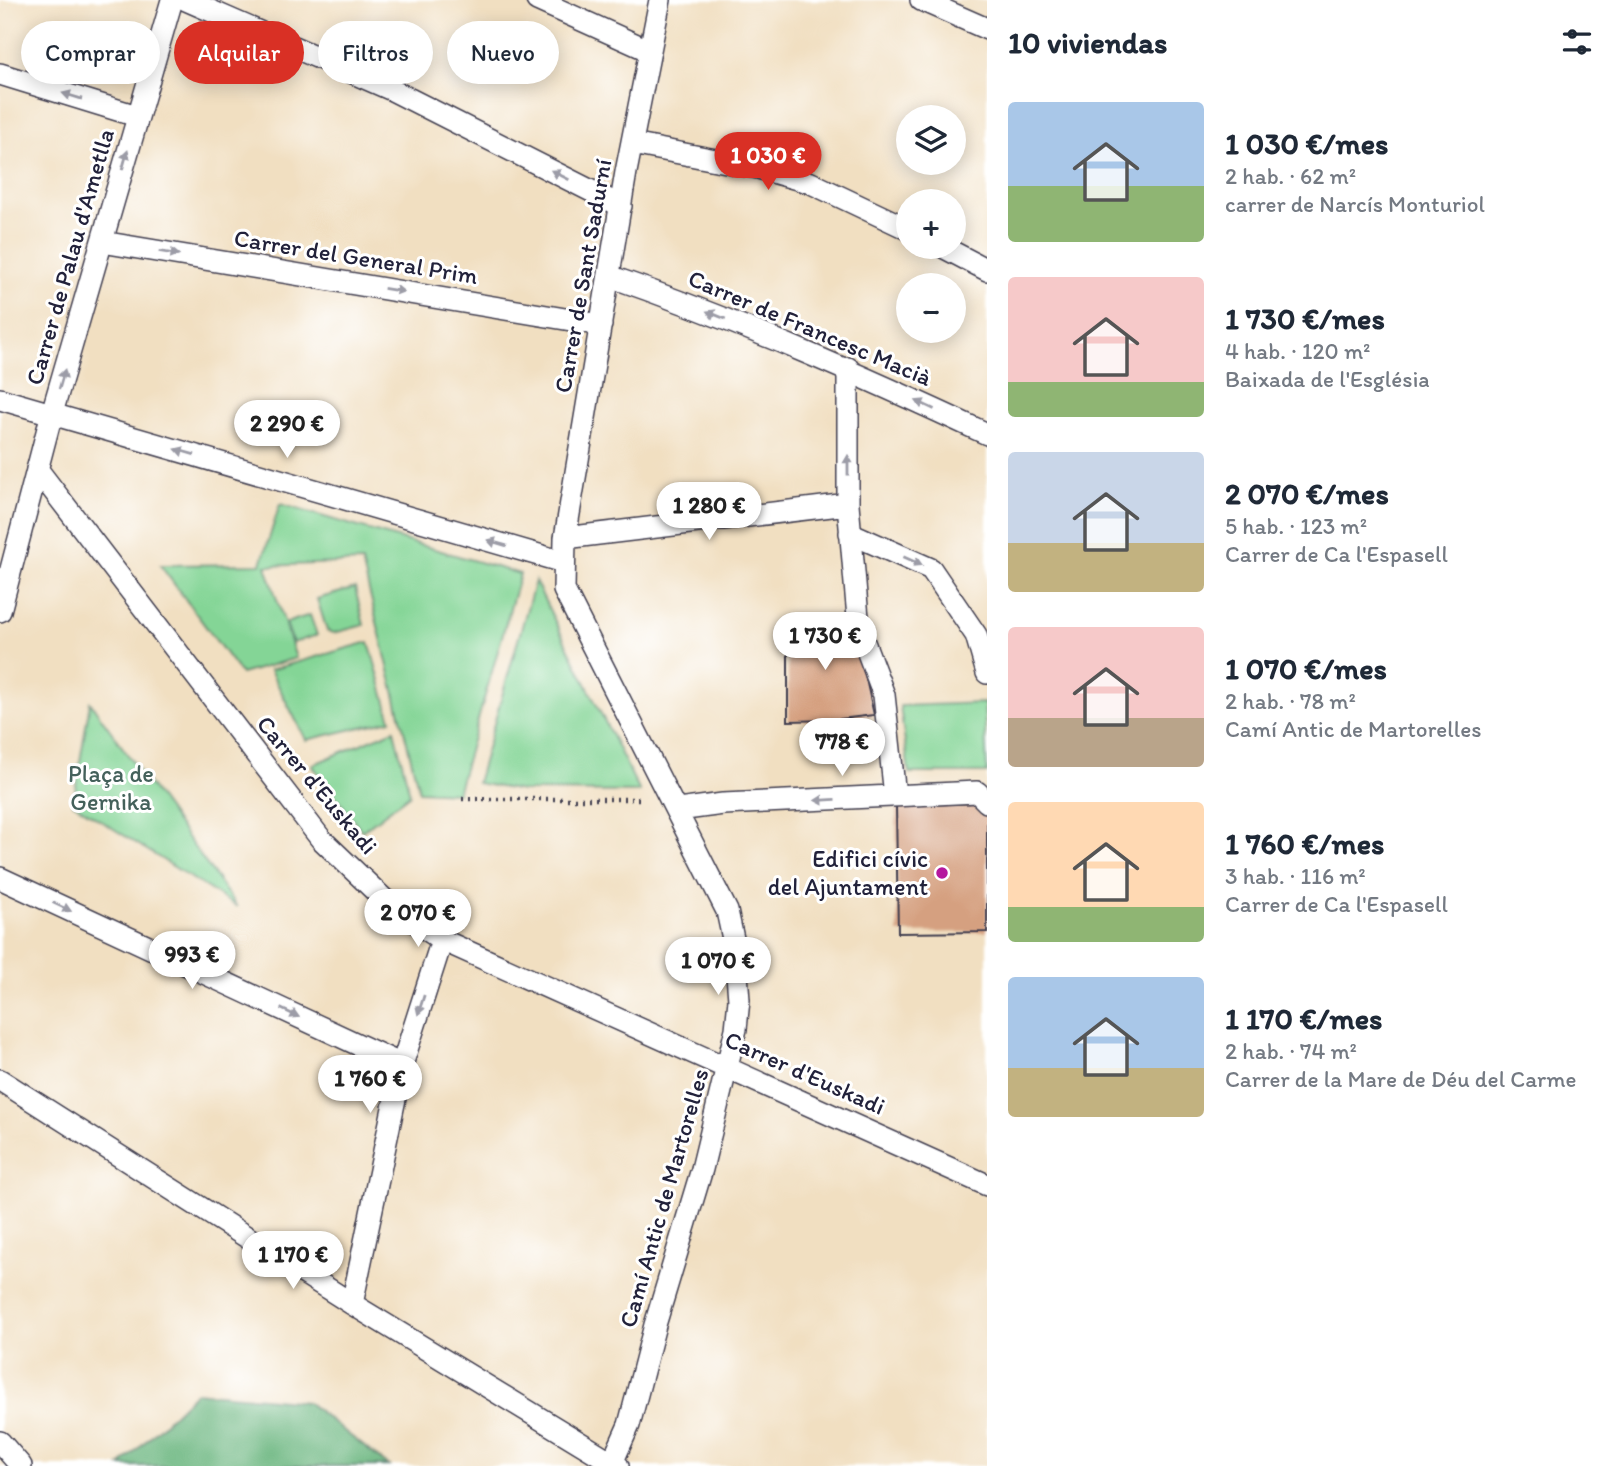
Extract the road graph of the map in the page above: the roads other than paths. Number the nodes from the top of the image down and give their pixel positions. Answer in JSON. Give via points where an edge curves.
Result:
{"nodes":[{"id":1,"x":172,"y":0,"type":"edge"},
{"id":2,"x":186,"y":0,"type":"edge"},
{"id":3,"x":537,"y":0,"type":"edge"},
{"id":4,"x":660,"y":0,"type":"edge"},
{"id":5,"x":921,"y":0,"type":"edge"},
{"id":6,"x":987,"y":29,"type":"edge"},
{"id":7,"x":650,"y":51,"type":"junction"},
{"id":8,"x":0,"y":74,"type":"edge"},
{"id":9,"x":137,"y":116,"type":"junction"},
{"id":10,"x":632,"y":144,"type":"junction"},
{"id":11,"x":621,"y":206,"type":"junction"},
{"id":12,"x":896,"y":223,"type":"edge"},
{"id":13,"x":102,"y":242,"type":"junction"},
{"id":14,"x":966,"y":259,"type":"edge"},
{"id":15,"x":987,"y":270,"type":"edge"},
{"id":16,"x":609,"y":276,"type":"junction"},
{"id":17,"x":601,"y":325,"type":"junction"},
{"id":18,"x":848,"y":368,"type":"junction"},
{"id":19,"x":0,"y":399,"type":"edge"},
{"id":20,"x":52,"y":414,"type":"junction"},
{"id":21,"x":987,"y":434,"type":"edge"},
{"id":22,"x":37,"y":469,"type":"junction"},
{"id":23,"x":848,"y":504,"type":"junction"},
{"id":24,"x":850,"y":533,"type":"junction"},
{"id":25,"x":565,"y":538,"type":"junction"},
{"id":26,"x":563,"y":562,"type":"junction"},
{"id":27,"x":4,"y":576,"type":"edge"},
{"id":28,"x":0,"y":611,"type":"edge"},
{"id":29,"x":987,"y":673,"type":"edge"},
{"id":30,"x":895,"y":796,"type":"junction"},
{"id":31,"x":987,"y":803,"type":"edge"},
{"id":32,"x":675,"y":805,"type":"junction"},
{"id":33,"x":0,"y":878,"type":"edge"},
{"id":34,"x":442,"y":940,"type":"junction"},
{"id":35,"x":402,"y":1065,"type":"junction"},
{"id":36,"x":728,"y":1066,"type":"junction"},
{"id":37,"x":0,"y":1080,"type":"edge"},
{"id":38,"x":987,"y":1185,"type":"edge"},
{"id":39,"x":352,"y":1304,"type":"junction"},
{"id":40,"x":0,"y":1442,"type":"edge"},
{"id":41,"x":615,"y":1464,"type":"edge"},
{"id":42,"x":21,"y":1466,"type":"edge"}],
"edges":[{"from":1,"to":9,"type":"street","name":"Carrer de Palau d'Ametlla"},
{"from":11,"to":2,"type":"street","one_way":true,"via":[[392,90]]},
{"from":3,"to":7,"type":"street"},
{"from":4,"to":7,"type":"street","name":"Carrer de Sant Sadurní"},
{"from":5,"to":6,"type":"street"},
{"from":7,"to":10,"type":"street","name":"Carrer de Sant Sadurní"},
{"from":9,"to":8,"type":"street","one_way":true},
{"from":13,"to":9,"type":"street","name":"Carrer de Palau d'Ametlla","one_way":true},
{"from":10,"to":11,"type":"street","name":"Carrer de Sant Sadurní"},
{"from":10,"to":12,"type":"street","via":[[811,183]]},
{"from":11,"to":16,"type":"street","name":"Carrer de Sant Sadurní"},
{"from":13,"to":17,"type":"street","name":"Carrer del General Prim","one_way":true},
{"from":20,"to":13,"type":"street","name":"Carrer de Palau d'Ametlla","one_way":true},
{"from":14,"to":15,"type":"street"},
{"from":16,"to":17,"type":"street","name":"Carrer de Sant Sadurní"},
{"from":18,"to":16,"type":"street","name":"Carrer de Francesc Macià","one_way":true},
{"from":17,"to":25,"type":"street","name":"Carrer de Sant Sadurní"},
{"from":21,"to":18,"type":"street","name":"Carrer de Francesc Macià","one_way":true},
{"from":23,"to":18,"type":"street","one_way":true},
{"from":19,"to":20,"type":"street"},
{"from":20,"to":22,"type":"street","name":"Carrer de Palau d'Ametlla"},
{"from":26,"to":20,"type":"street","one_way":true},
{"from":22,"to":27,"type":"street","name":"Carrer de Palau d'Ametlla"},
{"from":22,"to":34,"type":"street","name":"Carrer d'Euskadi","via":[[321,839],[390,905]]},
{"from":23,"to":24,"type":"street"},
{"from":23,"to":25,"type":"street"},
{"from":24,"to":29,"type":"street","one_way":true,"via":[[931,569],[976,635]]},
{"from":24,"to":30,"type":"street","via":[[859,629],[884,695]]},
{"from":25,"to":26,"type":"street","name":"Carrer de Sant Sadurní"},
{"from":26,"to":32,"type":"street","name":"Camí Antic de Martorelles","via":[[564,590]]},
{"from":27,"to":28,"type":"street","name":"Carrer de Palau d'Ametlla"},
{"from":30,"to":31,"type":"street","via":[[977,792]]},
{"from":30,"to":32,"type":"street","one_way":true},
{"from":32,"to":36,"type":"street","name":"Camí Antic de Martorelles","via":[[727,911],[735,948],[739,1000]]},
{"from":33,"to":35,"type":"street","one_way":true},
{"from":34,"to":35,"type":"street","one_way":true},
{"from":34,"to":36,"type":"street","name":"Carrer d'Euskadi"},
{"from":35,"to":39,"type":"street"},
{"from":36,"to":38,"type":"street","name":"Carrer d'Euskadi"},
{"from":36,"to":41,"type":"street","name":"Camí Antic de Martorelles"},
{"from":37,"to":39,"type":"street"},
{"from":39,"to":41,"type":"street"},
{"from":40,"to":42,"type":"street"}]}
